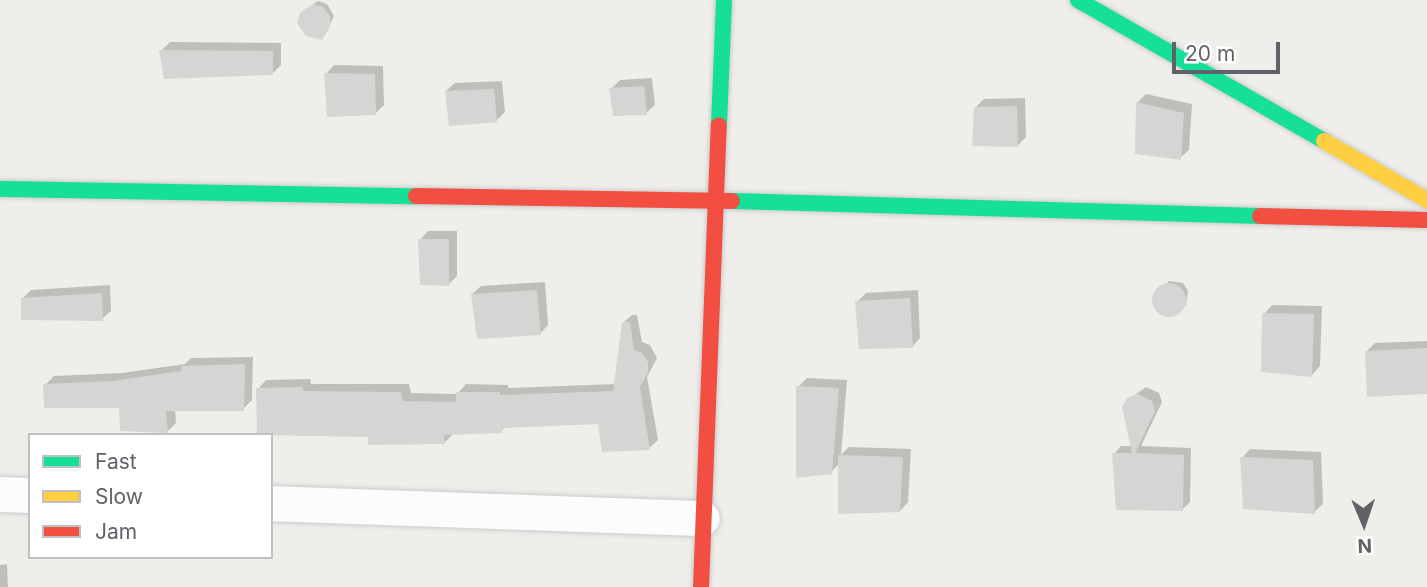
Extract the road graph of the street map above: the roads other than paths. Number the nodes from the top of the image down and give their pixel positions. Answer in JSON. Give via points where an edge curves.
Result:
{"nodes":[{"id":1,"x":724,"y":0,"type":"edge"},
{"id":2,"x":1079,"y":0,"type":"edge"},
{"id":3,"x":0,"y":189,"type":"edge"},
{"id":4,"x":1427,"y":200,"type":"edge"},
{"id":5,"x":716,"y":201,"type":"junction"},
{"id":6,"x":1427,"y":219,"type":"edge"},
{"id":7,"x":0,"y":494,"type":"edge"},
{"id":8,"x":28,"y":495,"type":"edge"},
{"id":9,"x":273,"y":503,"type":"edge"},
{"id":10,"x":702,"y":518,"type":"junction"},
{"id":11,"x":701,"y":587,"type":"edge"}],
"edges":[{"from":1,"to":5,"type":"street"},
{"from":2,"to":4,"type":"street"},
{"from":3,"to":5,"type":"street"},
{"from":5,"to":6,"type":"street"},
{"from":5,"to":10,"type":"street"},
{"from":7,"to":8,"type":"street"},
{"from":9,"to":10,"type":"street"},
{"from":10,"to":11,"type":"street"}]}
